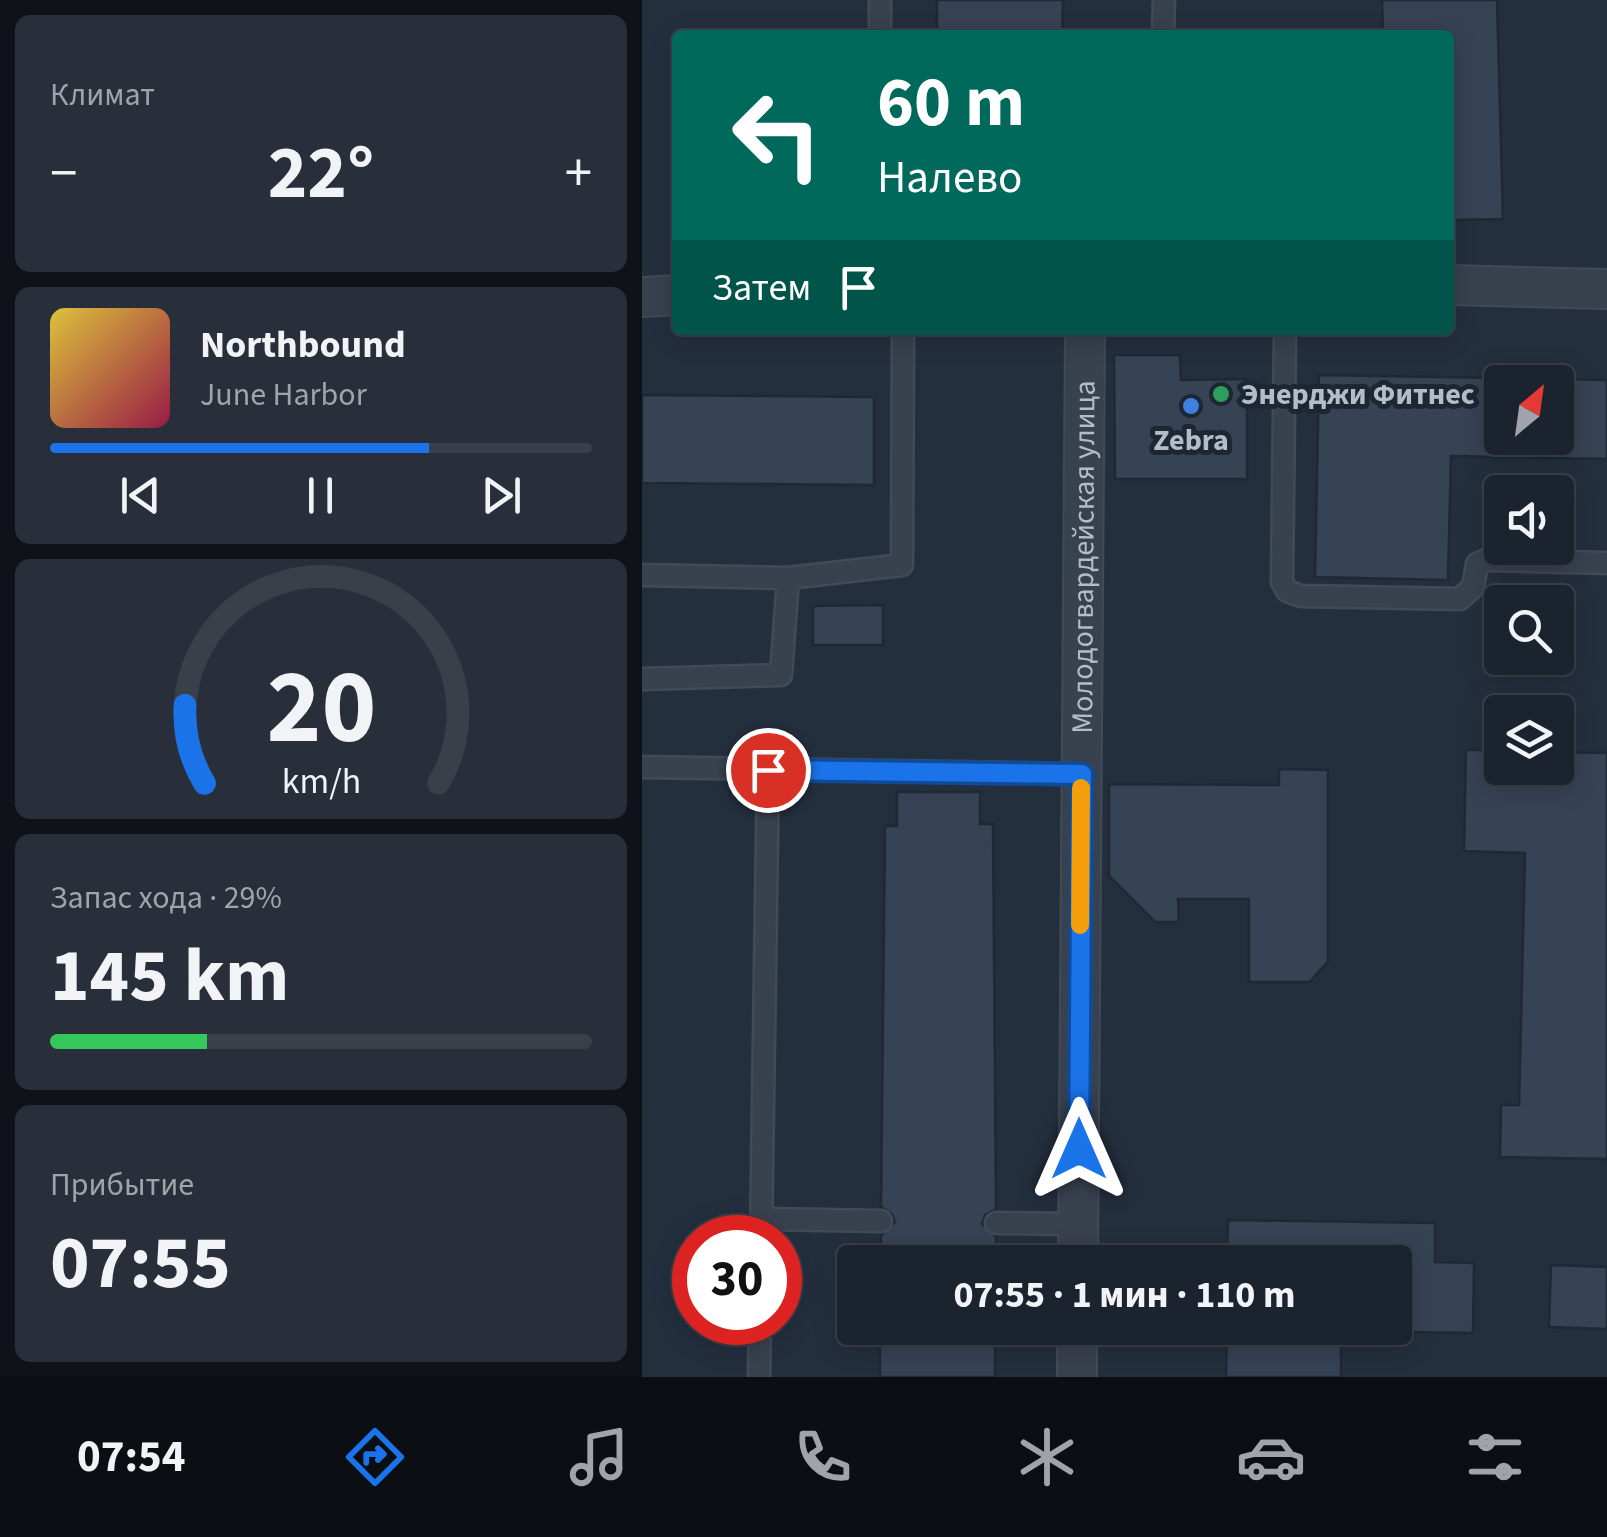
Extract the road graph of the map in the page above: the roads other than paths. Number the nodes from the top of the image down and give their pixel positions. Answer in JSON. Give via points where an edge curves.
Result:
{"nodes":[{"id":1,"x":880,"y":0,"type":"edge"},
{"id":2,"x":1164,"y":0,"type":"edge"},
{"id":3,"x":880,"y":30,"type":"edge"},
{"id":4,"x":1163,"y":30,"type":"edge"},
{"id":5,"x":1454,"y":286,"type":"edge"},
{"id":6,"x":1606,"y":289,"type":"edge"},
{"id":7,"x":672,"y":295,"type":"edge"},
{"id":8,"x":642,"y":297,"type":"edge"},
{"id":9,"x":903,"y":335,"type":"edge"},
{"id":10,"x":1085,"y":335,"type":"edge"},
{"id":11,"x":1285,"y":335,"type":"edge"},
{"id":12,"x":1606,"y":562,"type":"edge"},
{"id":13,"x":642,"y":575,"type":"edge"},
{"id":14,"x":788,"y":578,"type":"junction"},
{"id":15,"x":642,"y":679,"type":"edge"},
{"id":16,"x":642,"y":768,"type":"edge"},
{"id":17,"x":768,"y":770,"type":"junction"},
{"id":18,"x":1082,"y":774,"type":"junction"},
{"id":19,"x":761,"y":1215,"type":"edge"},
{"id":20,"x":881,"y":1221,"type":"dead end"},
{"id":21,"x":996,"y":1223,"type":"dead end"},
{"id":22,"x":1078,"y":1224,"type":"junction"},
{"id":23,"x":802,"y":1226,"type":"edge"},
{"id":24,"x":1078,"y":1245,"type":"edge"},
{"id":25,"x":760,"y":1345,"type":"edge"},
{"id":26,"x":1077,"y":1345,"type":"edge"},
{"id":27,"x":759,"y":1377,"type":"edge"},
{"id":28,"x":1077,"y":1377,"type":"edge"}],
"edges":[{"from":1,"to":3,"type":"lane"},
{"from":2,"to":4,"type":"lane"},
{"from":5,"to":6,"type":"street"},
{"from":7,"to":8,"type":"street"},
{"from":9,"to":14,"type":"lane","via":[[902,565]]},
{"from":10,"to":18,"type":"street","name":"Молодогвардейская улица"},
{"from":11,"to":12,"type":"lane","via":[[1287,591],[1460,599],[1473,587],[1476,564],[1486,560]]},
{"from":13,"to":14,"type":"lane"},
{"from":14,"to":15,"type":"lane","via":[[782,675]]},
{"from":16,"to":17,"type":"lane"},
{"from":17,"to":18,"type":"lane"},
{"from":17,"to":19,"type":"lane"},
{"from":18,"to":22,"type":"street","name":"Молодогвардейская улица"},
{"from":20,"to":23,"type":"lane"},
{"from":21,"to":22,"type":"lane"},
{"from":22,"to":24,"type":"street","name":"Молодогвардейская улица"},
{"from":25,"to":27,"type":"lane"},
{"from":26,"to":28,"type":"street"}]}
